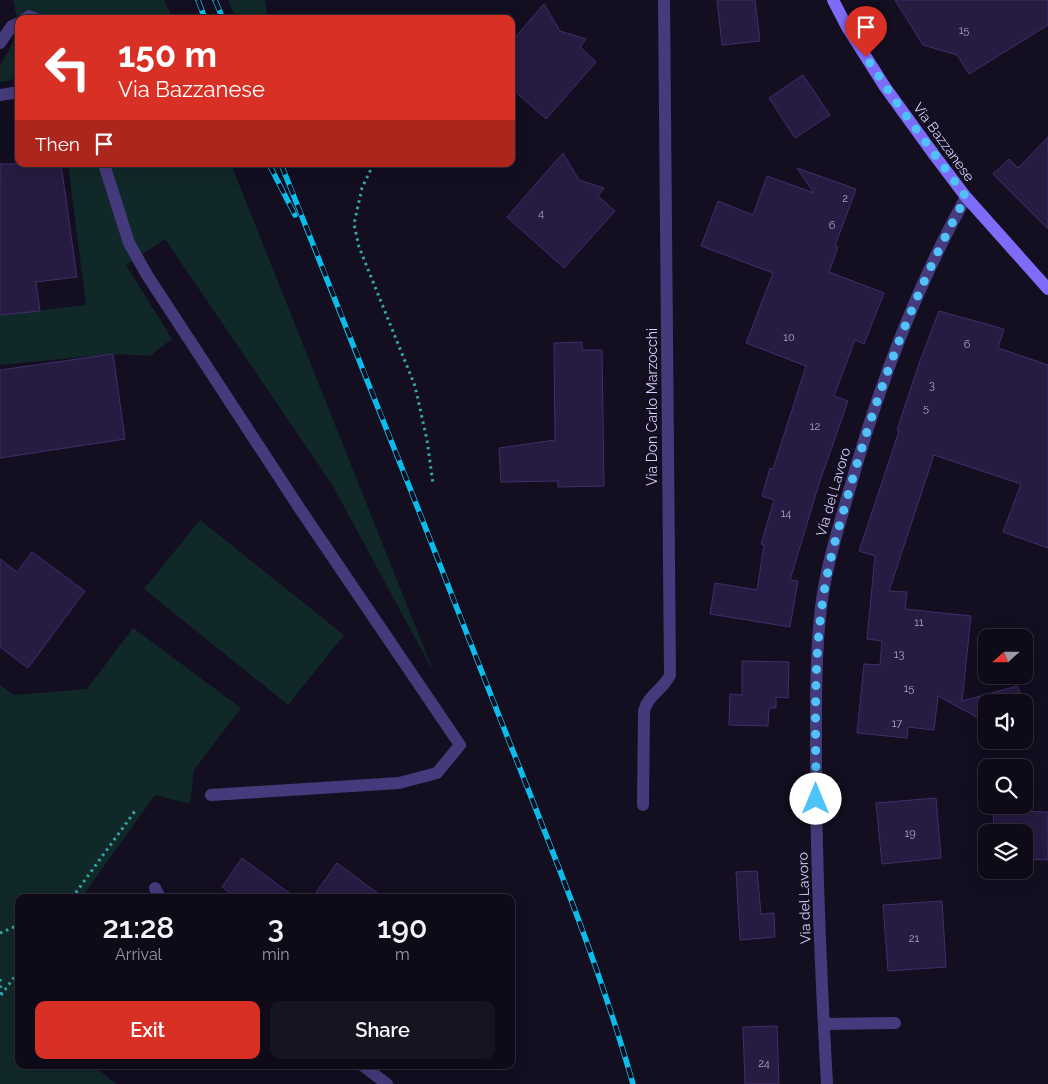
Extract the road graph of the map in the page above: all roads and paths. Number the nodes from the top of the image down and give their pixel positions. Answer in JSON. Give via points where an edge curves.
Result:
{"nodes":[{"id":1,"x":664,"y":0,"type":"edge"},
{"id":2,"x":833,"y":0,"type":"edge"},
{"id":3,"x":15,"y":24,"type":"edge"},
{"id":4,"x":0,"y":43,"type":"edge"},
{"id":5,"x":15,"y":93,"type":"edge"},
{"id":6,"x":0,"y":95,"type":"edge"},
{"id":7,"x":105,"y":167,"type":"edge"},
{"id":8,"x":369,"y":167,"type":"edge"},
{"id":9,"x":966,"y":197,"type":"junction"},
{"id":10,"x":1048,"y":289,"type":"edge"},
{"id":11,"x":433,"y":484,"type":"dead end"},
{"id":12,"x":211,"y":795,"type":"dead end"},
{"id":13,"x":643,"y":805,"type":"dead end"},
{"id":14,"x":135,"y":811,"type":"dead end"},
{"id":15,"x":75,"y":894,"type":"edge"},
{"id":16,"x":15,"y":927,"type":"edge"},
{"id":17,"x":0,"y":933,"type":"edge"},
{"id":18,"x":15,"y":977,"type":"edge"},
{"id":19,"x":0,"y":979,"type":"edge"},
{"id":20,"x":1,"y":996,"type":"edge"},
{"id":21,"x":895,"y":1023,"type":"dead end"},
{"id":22,"x":824,"y":1024,"type":"junction"},
{"id":23,"x":367,"y":1069,"type":"edge"},
{"id":24,"x":387,"y":1084,"type":"edge"},
{"id":25,"x":827,"y":1084,"type":"edge"}],
"edges":[{"from":1,"to":13,"type":"street","name":"Via Don Carlo Marzocchi","via":[[670,675],[650,697],[644,711]]},
{"from":2,"to":9,"type":"main road","name":"Via Bazzanese","via":[[885,87]]},
{"from":3,"to":4,"type":"street"},
{"from":5,"to":6,"type":"street"},
{"from":7,"to":12,"type":"street","via":[[129,242],[147,275],[460,745],[437,774],[399,784]]},
{"from":8,"to":11,"type":"path","via":[[354,224],[359,247],[415,386]]},
{"from":9,"to":10,"type":"main road","name":"Via Bazzanese"},
{"from":9,"to":22,"type":"street","name":"Via del Lavoro","via":[[940,245],[893,352],[831,554],[822,606],[816,672],[816,817]]},
{"from":14,"to":15,"type":"path"},
{"from":16,"to":17,"type":"path"},
{"from":18,"to":20,"type":"path"},
{"from":19,"to":20,"type":"path"},
{"from":21,"to":22,"type":"street"},
{"from":22,"to":25,"type":"street","name":"Via del Lavoro"},
{"from":23,"to":24,"type":"street"}]}
